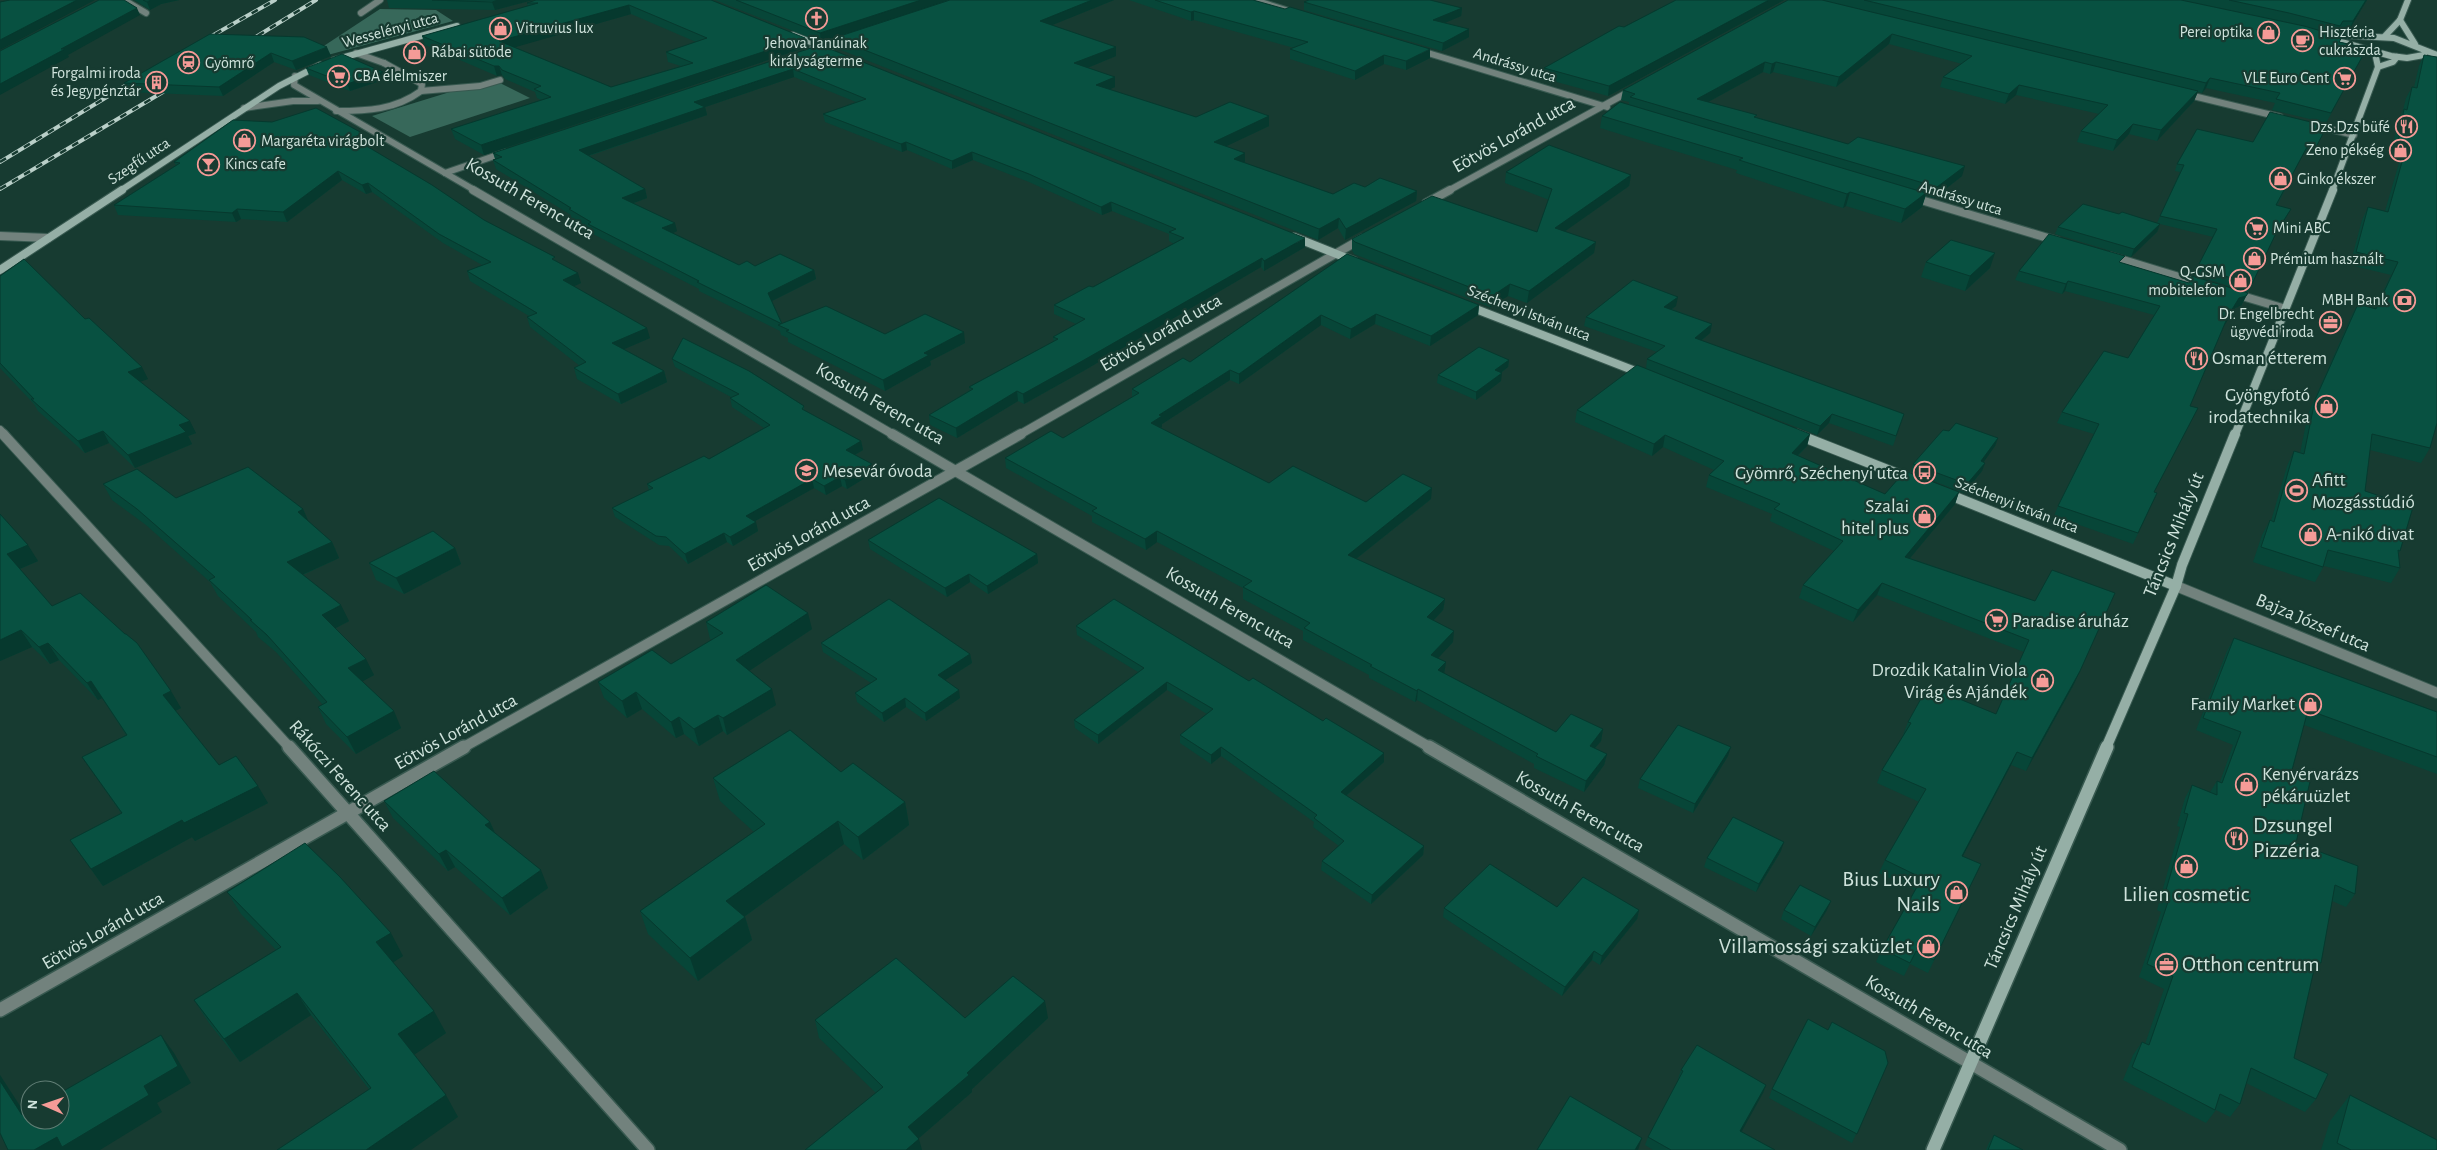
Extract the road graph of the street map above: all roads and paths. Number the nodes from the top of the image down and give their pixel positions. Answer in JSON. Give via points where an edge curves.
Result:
{"nodes":[{"id":1,"x":124,"y":0,"type":"edge"},
{"id":2,"x":380,"y":0,"type":"edge"},
{"id":3,"x":1254,"y":0,"type":"edge"},
{"id":4,"x":2408,"y":0,"type":"edge"},
{"id":5,"x":146,"y":13,"type":"edge"},
{"id":6,"x":361,"y":13,"type":"dead end"},
{"id":7,"x":1301,"y":14,"type":"edge"},
{"id":8,"x":2400,"y":20,"type":"junction"},
{"id":9,"x":466,"y":24,"type":"edge"},
{"id":10,"x":785,"y":32,"type":"edge"},
{"id":11,"x":859,"y":34,"type":"edge"},
{"id":12,"x":2385,"y":36,"type":"junction"},
{"id":13,"x":2359,"y":37,"type":"junction"},
{"id":14,"x":2415,"y":44,"type":"junction"},
{"id":15,"x":821,"y":46,"type":"junction"},
{"id":16,"x":2358,"y":46,"type":"junction"},
{"id":17,"x":1413,"y":48,"type":"edge"},
{"id":18,"x":805,"y":51,"type":"edge"},
{"id":19,"x":2425,"y":51,"type":"junction"},
{"id":20,"x":356,"y":53,"type":"junction"},
{"id":21,"x":840,"y":53,"type":"edge"},
{"id":22,"x":2375,"y":53,"type":"junction"},
{"id":23,"x":2437,"y":55,"type":"edge"},
{"id":24,"x":2397,"y":57,"type":"junction"},
{"id":25,"x":2417,"y":57,"type":"junction"},
{"id":26,"x":2437,"y":61,"type":"edge"},
{"id":27,"x":2378,"y":67,"type":"junction"},
{"id":28,"x":295,"y":76,"type":"junction"},
{"id":29,"x":500,"y":80,"type":"edge"},
{"id":30,"x":1638,"y":87,"type":"edge"},
{"id":31,"x":421,"y":91,"type":"junction"},
{"id":32,"x":2179,"y":92,"type":"edge"},
{"id":33,"x":319,"y":101,"type":"junction"},
{"id":34,"x":1604,"y":106,"type":"junction"},
{"id":35,"x":244,"y":108,"type":"junction"},
{"id":36,"x":1617,"y":110,"type":"edge"},
{"id":37,"x":336,"y":111,"type":"junction"},
{"id":38,"x":2285,"y":118,"type":"edge"},
{"id":39,"x":2304,"y":123,"type":"edge"},
{"id":40,"x":2354,"y":135,"type":"junction"},
{"id":41,"x":510,"y":151,"type":"edge"},
{"id":42,"x":445,"y":172,"type":"junction"},
{"id":43,"x":1899,"y":194,"type":"edge"},
{"id":44,"x":1421,"y":206,"type":"edge"},
{"id":45,"x":1285,"y":233,"type":"edge"},
{"id":46,"x":1369,"y":234,"type":"edge"},
{"id":47,"x":0,"y":236,"type":"edge"},
{"id":48,"x":48,"y":238,"type":"junction"},
{"id":49,"x":2061,"y":242,"type":"edge"},
{"id":50,"x":1334,"y":253,"type":"junction"},
{"id":51,"x":2099,"y":253,"type":"edge"},
{"id":52,"x":1367,"y":266,"type":"edge"},
{"id":53,"x":0,"y":270,"type":"edge"},
{"id":54,"x":2214,"y":287,"type":"edge"},
{"id":55,"x":2223,"y":290,"type":"edge"},
{"id":56,"x":1460,"y":302,"type":"edge"},
{"id":57,"x":2286,"y":309,"type":"junction"},
{"id":58,"x":1654,"y":379,"type":"edge"},
{"id":59,"x":0,"y":430,"type":"edge"},
{"id":60,"x":1784,"y":430,"type":"edge"},
{"id":61,"x":956,"y":471,"type":"junction"},
{"id":62,"x":1922,"y":484,"type":"edge"},
{"id":63,"x":1932,"y":488,"type":"edge"},
{"id":64,"x":2176,"y":586,"type":"junction"},
{"id":65,"x":2437,"y":693,"type":"edge"},
{"id":66,"x":348,"y":812,"type":"junction"},
{"id":67,"x":0,"y":1010,"type":"edge"},
{"id":68,"x":1970,"y":1064,"type":"junction"},
{"id":69,"x":648,"y":1150,"type":"edge"},
{"id":70,"x":1933,"y":1150,"type":"edge"},
{"id":71,"x":2120,"y":1150,"type":"edge"}],
"edges":[{"from":1,"to":5,"type":"street"},
{"from":2,"to":6,"type":"street"},
{"from":3,"to":7,"type":"street"},
{"from":4,"to":8,"type":"street"},
{"from":8,"to":12,"type":"street"},
{"from":8,"to":14,"type":"street"},
{"from":9,"to":20,"type":"street","name":"Wesselényi utca"},
{"from":10,"to":15,"type":"street"},
{"from":11,"to":15,"type":"street"},
{"from":12,"to":13,"type":"street"},
{"from":12,"to":14,"type":"street"},
{"from":13,"to":16,"type":"street","via":[[2355,41]]},
{"from":13,"to":16,"type":"street","via":[[2318,34]]},
{"from":14,"to":19,"type":"street"},
{"from":15,"to":18,"type":"street"},
{"from":15,"to":21,"type":"street"},
{"from":16,"to":22,"type":"street"},
{"from":17,"to":34,"type":"street","name":"Andrássy utca"},
{"from":19,"to":23,"type":"street"},
{"from":19,"to":25,"type":"street","via":[[2424,55]]},
{"from":20,"to":28,"type":"street","name":"Wesselényi utca"},
{"from":20,"to":31,"type":"street","via":[[395,68],[422,84]]},
{"from":22,"to":24,"type":"street"},
{"from":22,"to":27,"type":"street"},
{"from":24,"to":25,"type":"street"},
{"from":24,"to":27,"type":"street"},
{"from":25,"to":26,"type":"street"},
{"from":27,"to":40,"type":"street","name":"Táncsics Mihály út"},
{"from":28,"to":33,"type":"street","name":"Kossuth Ferenc utca","via":[[294,85]]},
{"from":28,"to":35,"type":"street","name":"Szegfű utca"},
{"from":29,"to":31,"type":"street","via":[[480,86]]},
{"from":30,"to":34,"type":"street","name":"Eötvös Loránd utca"},
{"from":31,"to":37,"type":"street","via":[[404,103],[384,109]]},
{"from":32,"to":38,"type":"street"},
{"from":33,"to":35,"type":"street"},
{"from":33,"to":37,"type":"street","name":"Kossuth Ferenc utca"},
{"from":34,"to":36,"type":"street","name":"Andrássy utca"},
{"from":34,"to":44,"type":"street","name":"Eötvös Loránd utca"},
{"from":35,"to":48,"type":"street","name":"Szegfű utca"},
{"from":37,"to":42,"type":"street","name":"Kossuth Ferenc utca"},
{"from":39,"to":40,"type":"street"},
{"from":40,"to":57,"type":"street","name":"Táncsics Mihály út"},
{"from":41,"to":42,"type":"street"},
{"from":42,"to":61,"type":"street","name":"Kossuth Ferenc utca"},
{"from":43,"to":49,"type":"street","name":"Andrássy utca"},
{"from":45,"to":50,"type":"street"},
{"from":46,"to":50,"type":"street","name":"Eötvös Loránd utca"},
{"from":47,"to":48,"type":"street"},
{"from":48,"to":53,"type":"street","name":"Szegfű utca"},
{"from":50,"to":52,"type":"street"},
{"from":50,"to":61,"type":"street","name":"Eötvös Loránd utca"},
{"from":51,"to":54,"type":"street"},
{"from":55,"to":57,"type":"street"},
{"from":56,"to":58,"type":"street","name":"Széchenyi István utca"},
{"from":57,"to":64,"type":"street","name":"Táncsics Mihály út"},
{"from":59,"to":66,"type":"street","name":"Rákóczi Ferenc utca"},
{"from":60,"to":62,"type":"street"},
{"from":61,"to":66,"type":"street","name":"Eötvös Loránd utca"},
{"from":61,"to":68,"type":"street","name":"Kossuth Ferenc utca"},
{"from":63,"to":64,"type":"street","name":"Széchenyi István utca"},
{"from":64,"to":65,"type":"street","name":"Bajza József utca"},
{"from":64,"to":68,"type":"street","name":"Táncsics Mihály út"},
{"from":66,"to":67,"type":"street","name":"Eötvös Loránd utca"},
{"from":66,"to":69,"type":"street","name":"Rákóczi Ferenc utca"},
{"from":68,"to":70,"type":"street","name":"Táncsics Mihály út"},
{"from":68,"to":71,"type":"street","name":"Kossuth Ferenc utca"}]}
